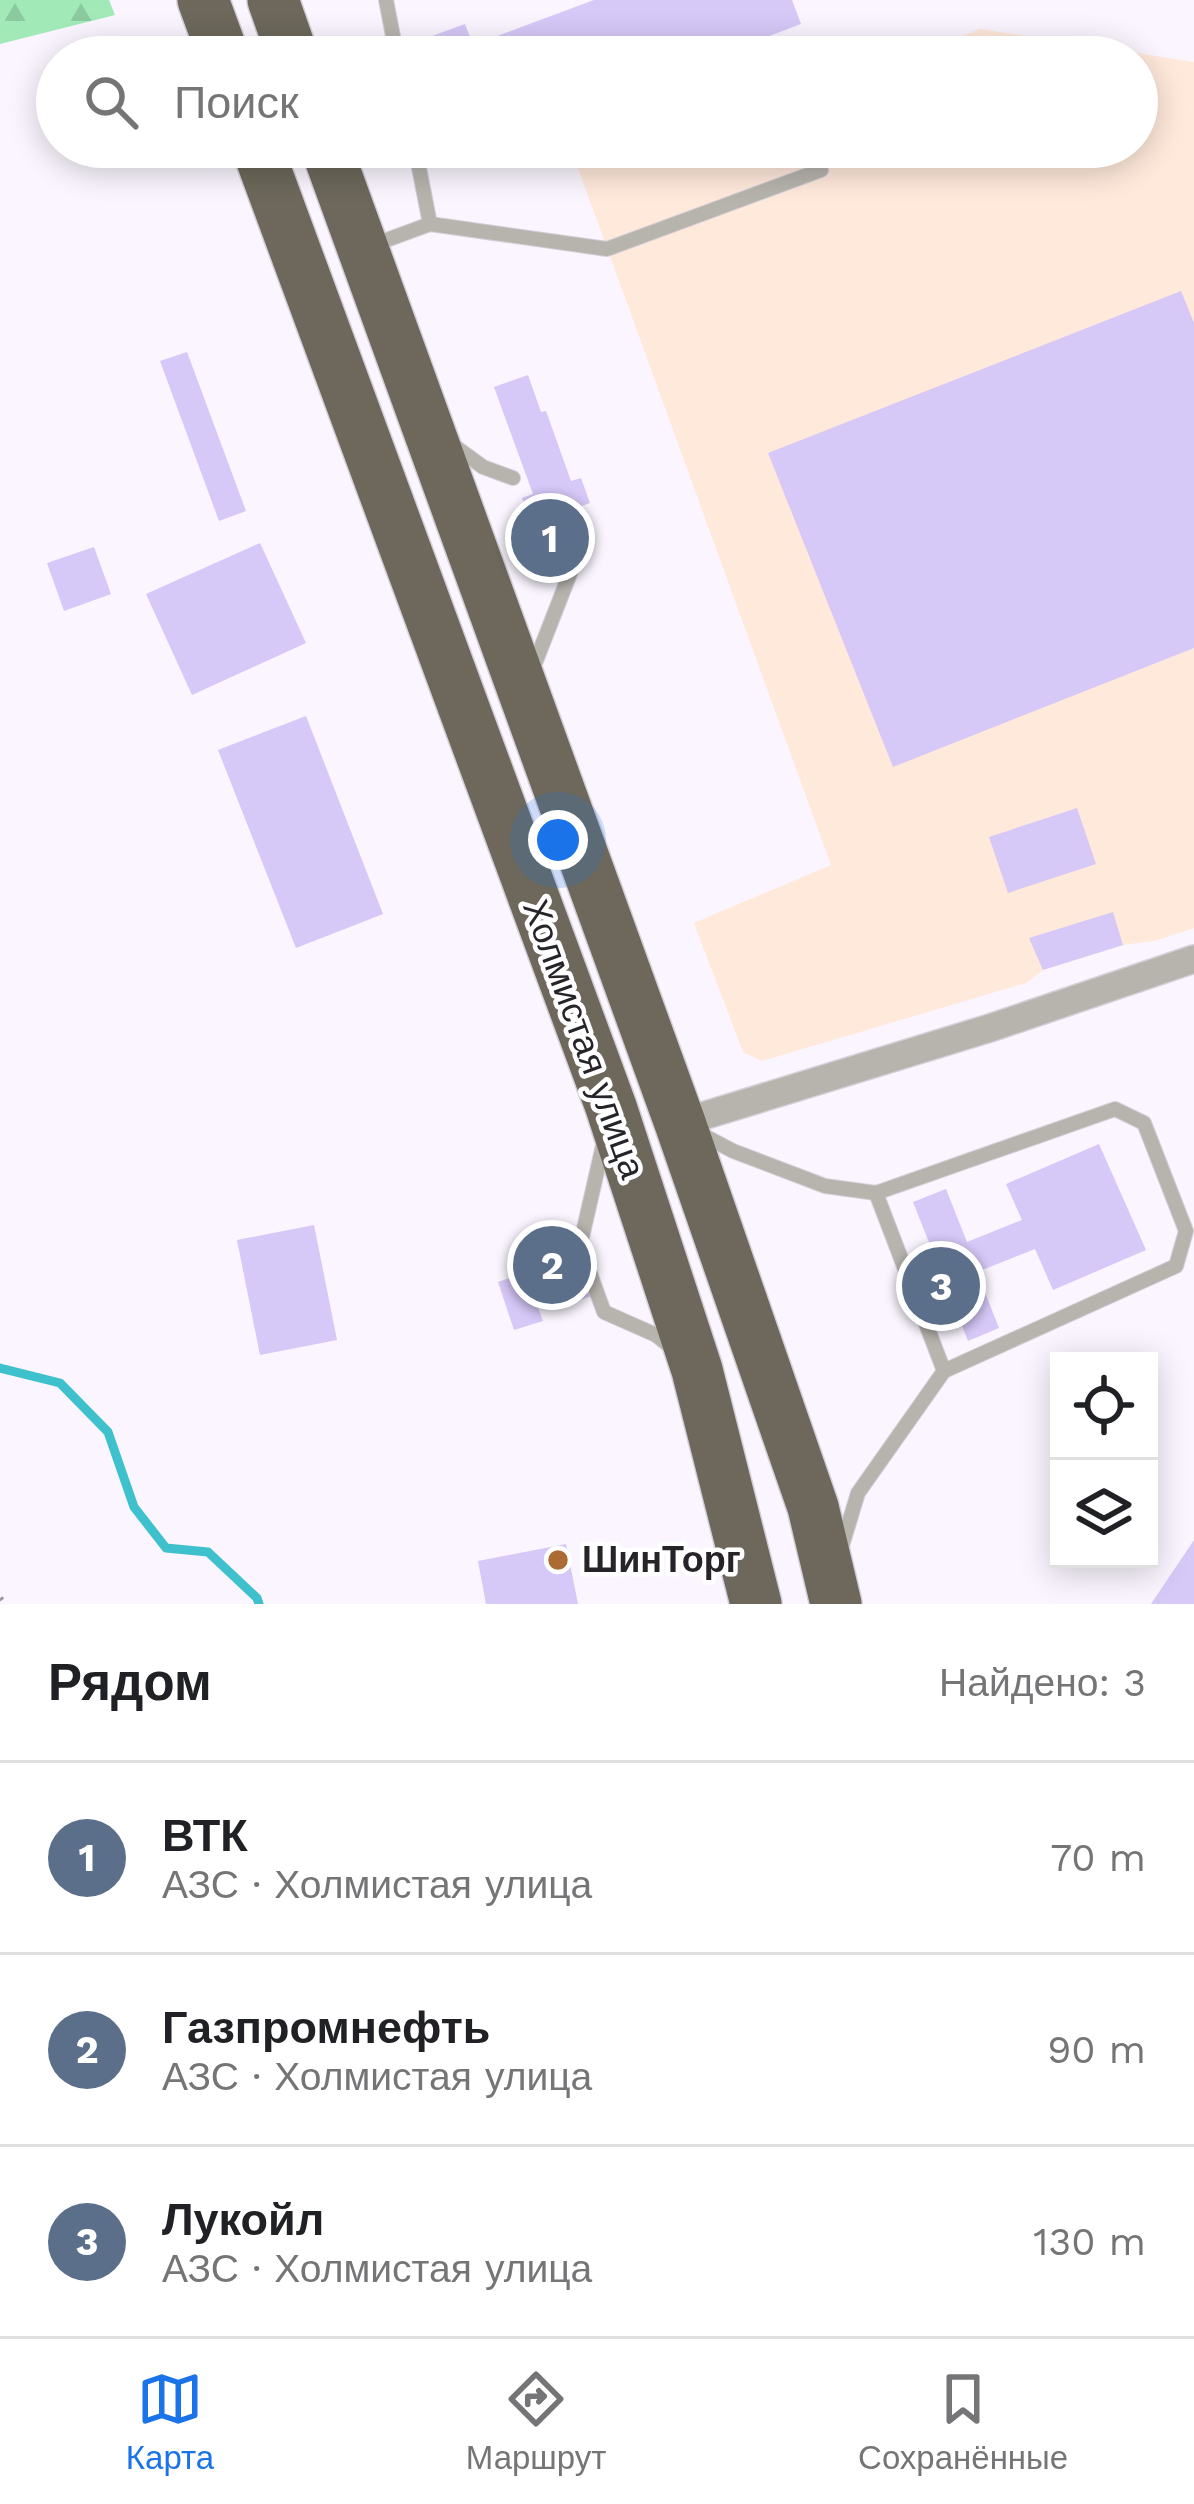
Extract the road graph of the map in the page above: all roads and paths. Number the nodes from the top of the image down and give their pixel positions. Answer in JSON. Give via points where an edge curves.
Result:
{"nodes":[{"id":1,"x":203,"y":0,"type":"edge"},
{"id":2,"x":273,"y":0,"type":"edge"},
{"id":3,"x":386,"y":0,"type":"edge"},
{"id":4,"x":216,"y":36,"type":"edge"},
{"id":5,"x":286,"y":36,"type":"edge"},
{"id":6,"x":393,"y":36,"type":"edge"},
{"id":7,"x":265,"y":168,"type":"edge"},
{"id":8,"x":334,"y":168,"type":"edge"},
{"id":9,"x":419,"y":168,"type":"edge"},
{"id":10,"x":821,"y":170,"type":"dead end"},
{"id":11,"x":430,"y":224,"type":"junction"},
{"id":12,"x":363,"y":248,"type":"junction"},
{"id":13,"x":427,"y":426,"type":"junction"},
{"id":14,"x":513,"y":478,"type":"dead end"},
{"id":15,"x":556,"y":534,"type":"dead end"},
{"id":16,"x":524,"y":692,"type":"junction"},
{"id":17,"x":1194,"y":959,"type":"edge"},
{"id":18,"x":611,"y":1107,"type":"junction"},
{"id":19,"x":680,"y":1123,"type":"junction"},
{"id":20,"x":876,"y":1192,"type":"junction"},
{"id":21,"x":697,"y":1370,"type":"junction"},
{"id":22,"x":944,"y":1371,"type":"junction"},
{"id":23,"x":833,"y":1594,"type":"edge"},
{"id":24,"x":756,"y":1604,"type":"edge"}],
"edges":[{"from":1,"to":4,"type":"highway"},
{"from":2,"to":5,"type":"highway"},
{"from":3,"to":6,"type":"lane"},
{"from":7,"to":18,"type":"highway","name":"Холмистая улица"},
{"from":8,"to":12,"type":"highway","name":"Холмистая улица"},
{"from":9,"to":11,"type":"lane"},
{"from":10,"to":11,"type":"lane","via":[[607,248]]},
{"from":11,"to":12,"type":"lane"},
{"from":12,"to":13,"type":"highway","name":"Холмистая улица"},
{"from":13,"to":14,"type":"lane","via":[[483,467]]},
{"from":13,"to":16,"type":"highway","name":"Холмистая улица"},
{"from":15,"to":16,"type":"lane","via":[[571,571]]},
{"from":16,"to":19,"type":"highway","name":"Холмистая улица"},
{"from":17,"to":19,"type":"street","name":"Холмистая улица"},
{"from":18,"to":21,"type":"highway","name":"Холмистая улица"},
{"from":18,"to":21,"type":"lane","via":[[580,1246],[604,1312],[656,1335]]},
{"from":19,"to":20,"type":"lane","via":[[825,1186]]},
{"from":19,"to":23,"type":"highway","name":"Холмистая улица","via":[[813,1507]]},
{"from":20,"to":22,"type":"lane"},
{"from":20,"to":22,"type":"lane","via":[[1114,1109],[1144,1123],[1186,1231],[1176,1266]]},
{"from":21,"to":24,"type":"highway","name":"Холмистая улица"},
{"from":22,"to":23,"type":"lane","via":[[858,1493]]}]}
